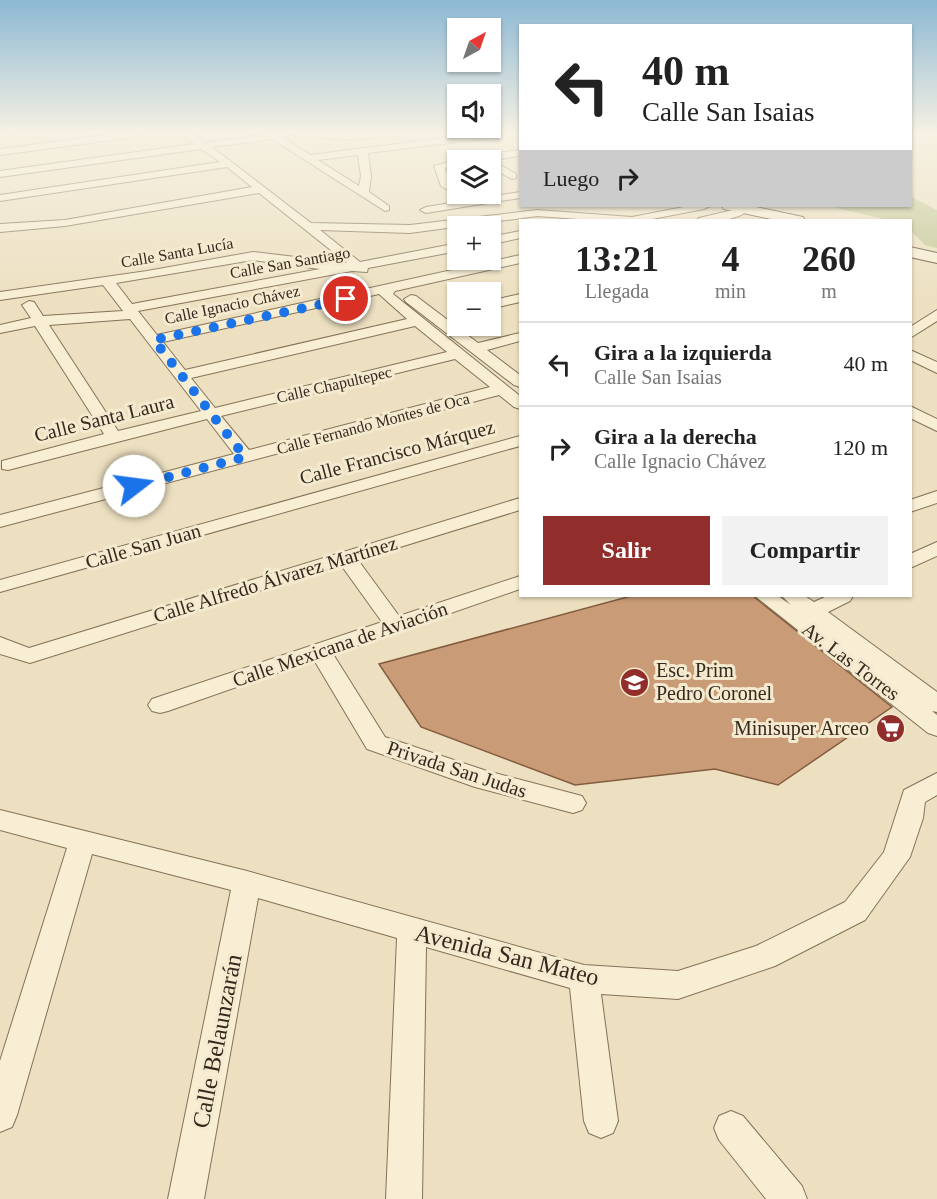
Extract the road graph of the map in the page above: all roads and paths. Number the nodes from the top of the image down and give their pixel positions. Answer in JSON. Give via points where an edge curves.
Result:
{"nodes":[{"id":1,"x":89,"y":189,"type":"edge"},
{"id":2,"x":248,"y":189,"type":"edge"},
{"id":3,"x":260,"y":189,"type":"edge"},
{"id":4,"x":357,"y":189,"type":"edge"},
{"id":5,"x":364,"y":189,"type":"edge"},
{"id":6,"x":363,"y":193,"type":"junction"},
{"id":7,"x":519,"y":195,"type":"edge"},
{"id":8,"x":4,"y":204,"type":"edge"},
{"id":9,"x":700,"y":207,"type":"edge"},
{"id":10,"x":716,"y":207,"type":"edge"},
{"id":11,"x":385,"y":208,"type":"dead end"},
{"id":12,"x":737,"y":209,"type":"edge"},
{"id":13,"x":426,"y":210,"type":"dead end"},
{"id":14,"x":589,"y":219,"type":"edge"},
{"id":15,"x":637,"y":219,"type":"edge"},
{"id":16,"x":706,"y":219,"type":"edge"},
{"id":17,"x":769,"y":219,"type":"edge"},
{"id":18,"x":792,"y":219,"type":"edge"},
{"id":19,"x":14,"y":226,"type":"junction"},
{"id":20,"x":306,"y":226,"type":"junction"},
{"id":21,"x":0,"y":228,"type":"edge"},
{"id":22,"x":519,"y":235,"type":"edge"},
{"id":23,"x":501,"y":239,"type":"edge"},
{"id":24,"x":912,"y":246,"type":"edge"},
{"id":25,"x":447,"y":249,"type":"edge"},
{"id":26,"x":912,"y":252,"type":"edge"},
{"id":27,"x":937,"y":252,"type":"edge"},
{"id":28,"x":937,"y":258,"type":"edge"},
{"id":29,"x":519,"y":259,"type":"edge"},
{"id":30,"x":359,"y":267,"type":"junction"},
{"id":31,"x":107,"y":281,"type":"junction"},
{"id":32,"x":389,"y":290,"type":"junction"},
{"id":33,"x":0,"y":296,"type":"edge"},
{"id":34,"x":519,"y":298,"type":"edge"},
{"id":35,"x":501,"y":302,"type":"edge"},
{"id":36,"x":29,"y":305,"type":"dead end"},
{"id":37,"x":130,"y":312,"type":"junction"},
{"id":38,"x":937,"y":314,"type":"edge"},
{"id":39,"x":447,"y":315,"type":"edge"},
{"id":40,"x":436,"y":317,"type":"junction"},
{"id":41,"x":38,"y":321,"type":"junction"},
{"id":42,"x":418,"y":321,"type":"junction"},
{"id":43,"x":0,"y":329,"type":"edge"},
{"id":44,"x":912,"y":333,"type":"edge"},
{"id":45,"x":519,"y":337,"type":"edge"},
{"id":46,"x":154,"y":340,"type":"junction"},
{"id":47,"x":476,"y":348,"type":"junction"},
{"id":48,"x":457,"y":354,"type":"junction"},
{"id":49,"x":912,"y":355,"type":"edge"},
{"id":50,"x":498,"y":365,"type":"junction"},
{"id":51,"x":937,"y":368,"type":"edge"},
{"id":52,"x":477,"y":370,"type":"junction"},
{"id":53,"x":182,"y":375,"type":"junction"},
{"id":54,"x":519,"y":381,"type":"edge"},
{"id":55,"x":502,"y":390,"type":"junction"},
{"id":56,"x":519,"y":403,"type":"edge"},
{"id":57,"x":912,"y":412,"type":"edge"},
{"id":58,"x":212,"y":413,"type":"junction"},
{"id":59,"x":937,"y":426,"type":"edge"},
{"id":60,"x":114,"y":437,"type":"junction"},
{"id":61,"x":519,"y":441,"type":"edge"},
{"id":62,"x":245,"y":457,"type":"junction"},
{"id":63,"x":3,"y":463,"type":"edge"},
{"id":64,"x":937,"y":497,"type":"edge"},
{"id":65,"x":519,"y":504,"type":"edge"},
{"id":66,"x":285,"y":506,"type":"joint"},
{"id":67,"x":912,"y":506,"type":"edge"},
{"id":68,"x":0,"y":521,"type":"edge"},
{"id":69,"x":937,"y":548,"type":"edge"},
{"id":70,"x":346,"y":558,"type":"junction"},
{"id":71,"x":912,"y":561,"type":"edge"},
{"id":72,"x":519,"y":582,"type":"edge"},
{"id":73,"x":0,"y":586,"type":"edge"},
{"id":74,"x":766,"y":597,"type":"edge"},
{"id":75,"x":793,"y":597,"type":"edge"},
{"id":76,"x":841,"y":597,"type":"edge"},
{"id":77,"x":813,"y":611,"type":"junction"},
{"id":78,"x":396,"y":625,"type":"junction"},
{"id":79,"x":0,"y":644,"type":"edge"},
{"id":80,"x":320,"y":651,"type":"junction"},
{"id":81,"x":937,"y":704,"type":"edge"},
{"id":82,"x":160,"y":705,"type":"dead end"},
{"id":83,"x":937,"y":727,"type":"edge"},
{"id":84,"x":937,"y":783,"type":"edge"},
{"id":85,"x":573,"y":803,"type":"dead end"},
{"id":86,"x":0,"y":820,"type":"edge"},
{"id":87,"x":83,"y":840,"type":"junction"},
{"id":88,"x":247,"y":883,"type":"junction"},
{"id":89,"x":412,"y":931,"type":"junction"},
{"id":90,"x":584,"y":978,"type":"junction"},
{"id":91,"x":0,"y":1115,"type":"edge"},
{"id":92,"x":601,"y":1121,"type":"dead end"},
{"id":93,"x":731,"y":1128,"type":"dead end"},
{"id":94,"x":186,"y":1199,"type":"edge"},
{"id":95,"x":404,"y":1199,"type":"edge"},
{"id":96,"x":789,"y":1199,"type":"edge"}],
"edges":[{"from":1,"to":8,"type":"street"},
{"from":2,"to":19,"type":"street","via":[[65,223]]},
{"from":3,"to":20,"type":"street"},
{"from":4,"to":6,"type":"street"},
{"from":5,"to":6,"type":"street"},
{"from":6,"to":11,"type":"street"},
{"from":7,"to":13,"type":"street"},
{"from":8,"to":19,"type":"street"},
{"from":9,"to":15,"type":"street"},
{"from":10,"to":12,"type":"main road"},
{"from":12,"to":16,"type":"street"},
{"from":12,"to":17,"type":"main road"},
{"from":12,"to":18,"type":"main road"},
{"from":14,"to":20,"type":"street","via":[[537,213],[410,229]]},
{"from":19,"to":21,"type":"street"},
{"from":20,"to":30,"type":"street"},
{"from":22,"to":23,"type":"street"},
{"from":24,"to":27,"type":"main road"},
{"from":25,"to":30,"type":"street","name":"Calle San Santiago"},
{"from":26,"to":28,"type":"main road"},
{"from":29,"to":32,"type":"street","name":"Calle Ignacio Chávez"},
{"from":30,"to":31,"type":"street","name":"Calle Santa Lucía","via":[[253,256]]},
{"from":30,"to":32,"type":"street"},
{"from":30,"to":37,"type":"street","name":"Calle San Santiago"},
{"from":31,"to":33,"type":"street","name":"Calle Santa Lucía"},
{"from":31,"to":37,"type":"street"},
{"from":32,"to":40,"type":"street","via":[[399,291]]},
{"from":32,"to":42,"type":"street","via":[[385,294]]},
{"from":32,"to":46,"type":"street","name":"Calle Ignacio Chávez"},
{"from":34,"to":35,"type":"street"},
{"from":36,"to":41,"type":"street"},
{"from":37,"to":41,"type":"street","name":"Calle San Santiago"},
{"from":37,"to":46,"type":"street"},
{"from":38,"to":44,"type":"street"},
{"from":39,"to":40,"type":"street"},
{"from":40,"to":47,"type":"street"},
{"from":41,"to":43,"type":"street","name":"Calle San Santiago"},
{"from":41,"to":60,"type":"street"},
{"from":42,"to":48,"type":"street"},
{"from":42,"to":53,"type":"street"},
{"from":45,"to":47,"type":"street"},
{"from":46,"to":53,"type":"street"},
{"from":47,"to":50,"type":"street"},
{"from":48,"to":52,"type":"street"},
{"from":48,"to":58,"type":"street","name":"Calle Chapultepec"},
{"from":49,"to":51,"type":"street"},
{"from":50,"to":52,"type":"street"},
{"from":50,"to":54,"type":"street"},
{"from":52,"to":55,"type":"street"},
{"from":53,"to":58,"type":"street"},
{"from":55,"to":56,"type":"street"},
{"from":55,"to":62,"type":"street","name":"Calle Fernando Montes de Oca"},
{"from":57,"to":59,"type":"street"},
{"from":58,"to":60,"type":"street","name":"Calle Santa Laura"},
{"from":58,"to":62,"type":"street"},
{"from":60,"to":63,"type":"street","name":"Calle Santa Laura"},
{"from":61,"to":66,"type":"street","name":"Calle Francisco Márquez"},
{"from":62,"to":68,"type":"street","name":"Calle Fernando Montes de Oca"},
{"from":64,"to":67,"type":"street"},
{"from":65,"to":70,"type":"street","name":"Calle Alfredo Álvarez Martínez"},
{"from":66,"to":73,"type":"street","name":"Calle San Juan"},
{"from":69,"to":71,"type":"street"},
{"from":70,"to":78,"type":"street"},
{"from":70,"to":79,"type":"street","name":"Calle Alfredo Álvarez Martínez","via":[[30,656]]},
{"from":72,"to":78,"type":"street","name":"Calle Mexicana de Aviación"},
{"from":74,"to":83,"type":"street","name":"Av. Las Torres"},
{"from":75,"to":77,"type":"street","name":"Av. Las Torres"},
{"from":76,"to":77,"type":"street"},
{"from":77,"to":81,"type":"street","name":"Av. Las Torres"},
{"from":78,"to":80,"type":"street","name":"Calle Mexicana de Aviación"},
{"from":80,"to":82,"type":"street","name":"Calle Mexicana de Aviación"},
{"from":80,"to":85,"type":"street","name":"Privada San Judas","via":[[376,743],[484,780]]},
{"from":84,"to":90,"type":"street","name":"Avenida San Mateo","via":[[913,796],[910,818],[896,857],[855,911],[764,957],[678,985]]},
{"from":86,"to":87,"type":"street","name":"Avenida San Mateo"},
{"from":87,"to":88,"type":"street","name":"Avenida San Mateo"},
{"from":87,"to":91,"type":"street"},
{"from":88,"to":89,"type":"street","name":"Avenida San Mateo"},
{"from":88,"to":94,"type":"street","name":"Calle Belaunzarán"},
{"from":89,"to":90,"type":"street","name":"Avenida San Mateo"},
{"from":89,"to":95,"type":"street"},
{"from":90,"to":92,"type":"street"},
{"from":93,"to":96,"type":"street"}]}
